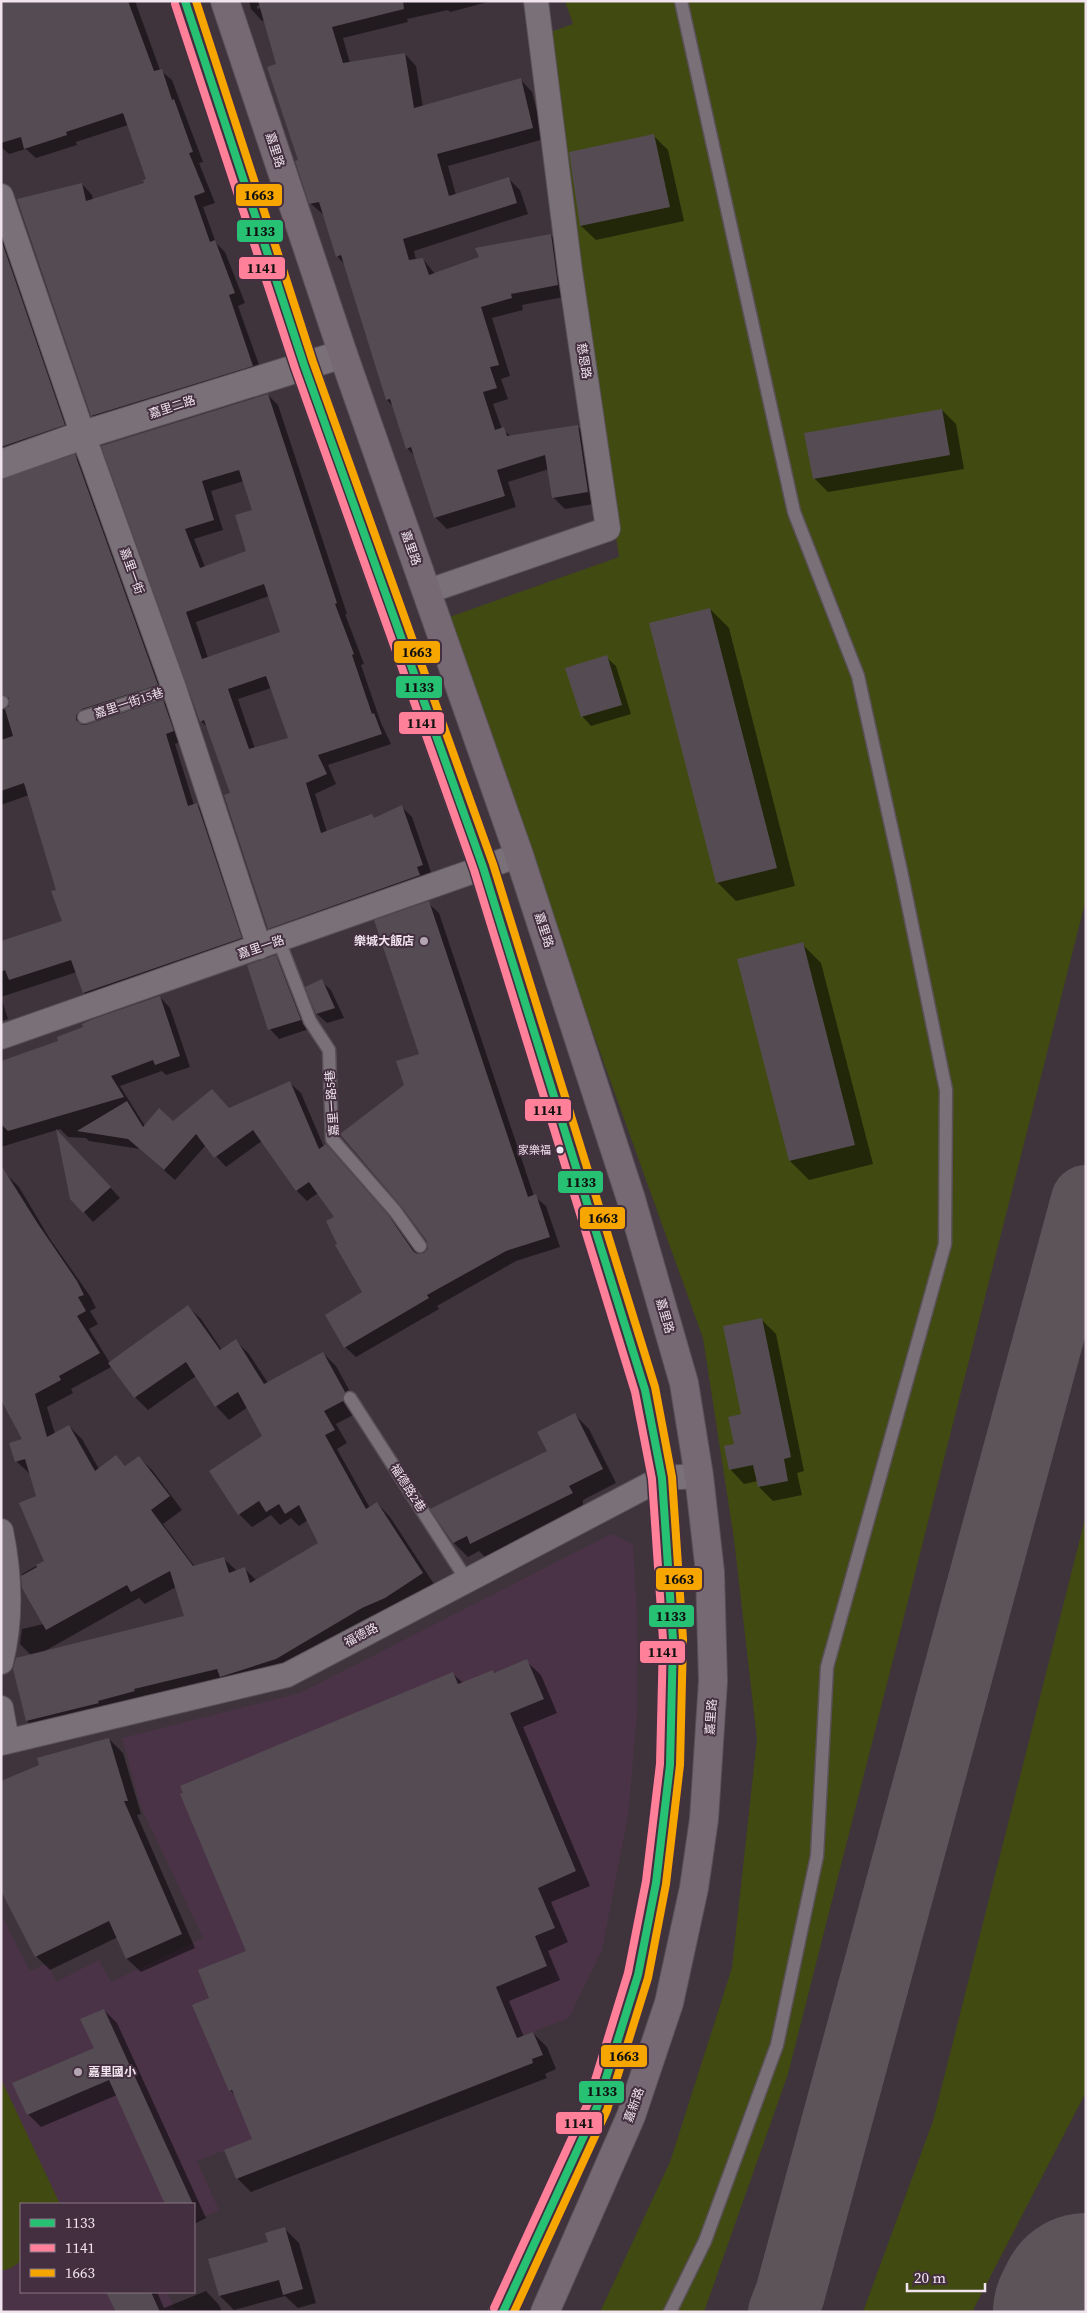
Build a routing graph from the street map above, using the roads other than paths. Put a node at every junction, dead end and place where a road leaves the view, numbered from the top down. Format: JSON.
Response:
{"nodes":[{"id":1,"x":185,"y":1,"type":"edge"},
{"id":2,"x":225,"y":1,"type":"edge"},
{"id":3,"x":536,"y":1,"type":"edge"},
{"id":4,"x":682,"y":1,"type":"edge"},
{"id":5,"x":1,"y":196,"type":"edge"},
{"id":6,"x":343,"y":354,"type":"junction"},
{"id":7,"x":304,"y":366,"type":"junction"},
{"id":8,"x":83,"y":435,"type":"junction"},
{"id":9,"x":1,"y":464,"type":"edge"},
{"id":10,"x":426,"y":592,"type":"junction"},
{"id":11,"x":174,"y":688,"type":"junction"},
{"id":12,"x":84,"y":717,"type":"dead end"},
{"id":13,"x":519,"y":855,"type":"junction"},
{"id":14,"x":483,"y":867,"type":"junction"},
{"id":15,"x":269,"y":944,"type":"junction"},
{"id":16,"x":1,"y":1036,"type":"edge"},
{"id":17,"x":420,"y":1246,"type":"dead end"},
{"id":18,"x":350,"y":1398,"type":"dead end"},
{"id":19,"x":699,"y":1476,"type":"junction"},
{"id":20,"x":662,"y":1478,"type":"junction"},
{"id":21,"x":1,"y":1531,"type":"edge"},
{"id":22,"x":466,"y":1579,"type":"junction"},
{"id":23,"x":1,"y":1662,"type":"edge"},
{"id":24,"x":1,"y":1708,"type":"edge"},
{"id":25,"x":4,"y":1742,"type":"edge"},
{"id":26,"x":694,"y":1888,"type":"joint"},
{"id":27,"x":503,"y":2312,"type":"edge"},
{"id":28,"x":544,"y":2312,"type":"edge"},
{"id":29,"x":670,"y":2312,"type":"edge"}],
"edges":[{"from":1,"to":7,"type":"main road"},
{"from":2,"to":6,"type":"main road","name":"嘉里路"},
{"from":3,"to":10,"type":"street","name":"慈恩路"},
{"from":4,"to":29,"type":"lane"},
{"from":5,"to":8,"type":"street","name":"嘉里一街"},
{"from":6,"to":7,"type":"street","name":"嘉里二路"},
{"from":6,"to":10,"type":"main road","name":"嘉里路"},
{"from":7,"to":8,"type":"street","name":"嘉里二路"},
{"from":7,"to":14,"type":"main road"},
{"from":8,"to":9,"type":"street","name":"嘉里二路"},
{"from":8,"to":11,"type":"street","name":"嘉里一街"},
{"from":10,"to":13,"type":"main road","name":"嘉里路"},
{"from":11,"to":12,"type":"lane","name":"嘉里一街15巷"},
{"from":11,"to":15,"type":"street","name":"嘉里一街"},
{"from":13,"to":14,"type":"street","name":"嘉里一路"},
{"from":13,"to":19,"type":"main road","name":"嘉里路"},
{"from":14,"to":15,"type":"street","name":"嘉里一路"},
{"from":14,"to":20,"type":"main road"},
{"from":15,"to":16,"type":"street","name":"嘉里一路"},
{"from":15,"to":17,"type":"lane","name":"嘉里一路5巷"},
{"from":18,"to":22,"type":"lane","name":"福德路2巷"},
{"from":19,"to":20,"type":"street","name":"福德路"},
{"from":19,"to":26,"type":"main road","name":"嘉里路"},
{"from":20,"to":22,"type":"street","name":"福德路"},
{"from":20,"to":27,"type":"main road"},
{"from":21,"to":23,"type":"street"},
{"from":22,"to":25,"type":"street","name":"福德路"},
{"from":24,"to":25,"type":"street"},
{"from":26,"to":28,"type":"main road","name":"嘉新路"}]}
